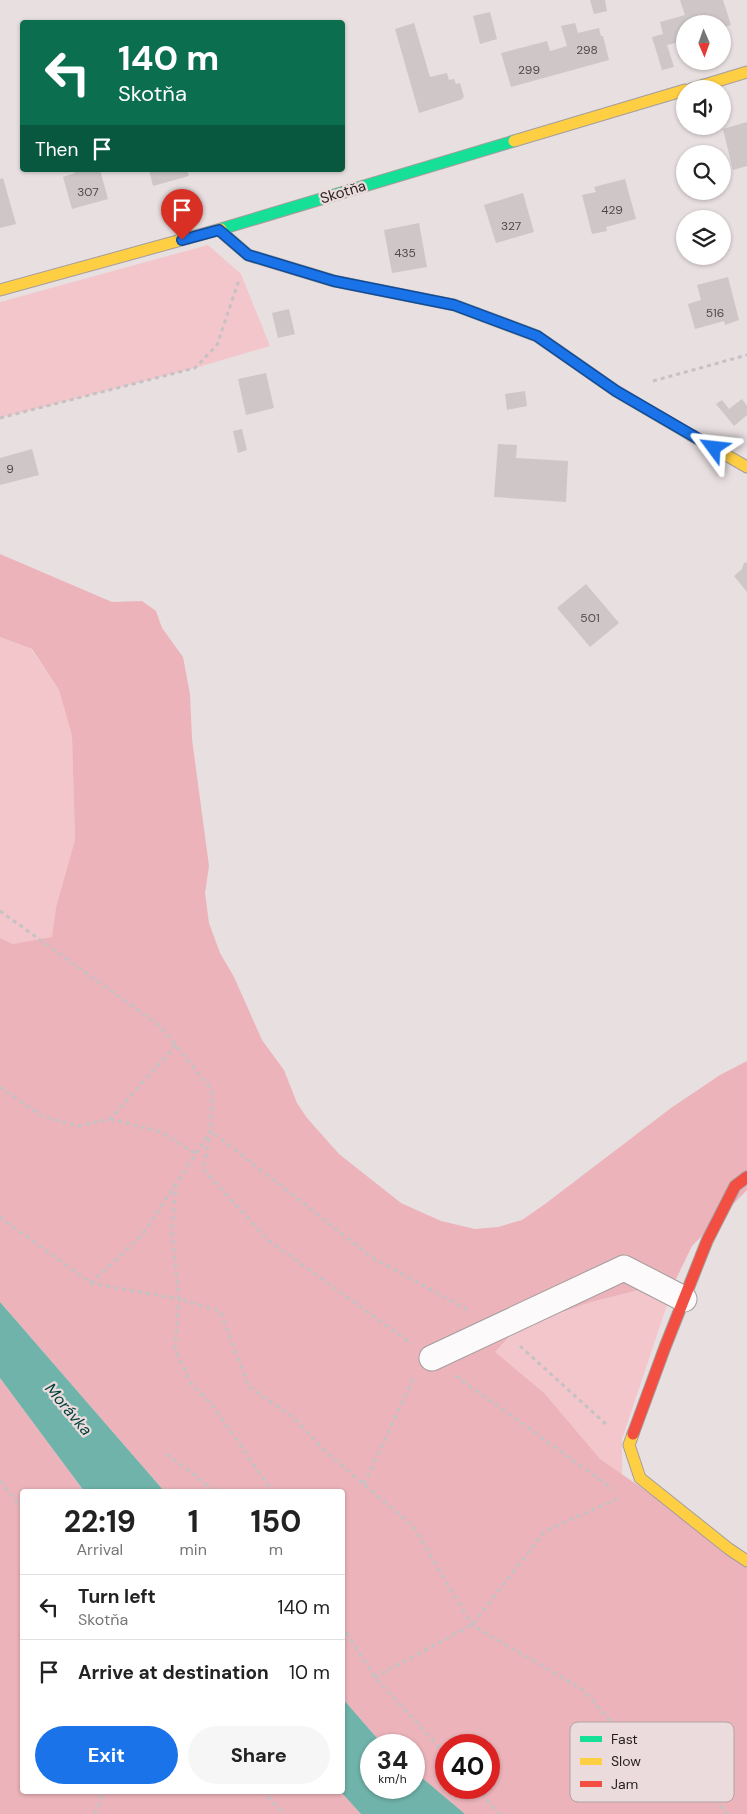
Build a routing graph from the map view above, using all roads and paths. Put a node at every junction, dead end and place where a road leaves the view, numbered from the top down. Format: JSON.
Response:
{"nodes":[{"id":1,"x":747,"y":72,"type":"edge"},
{"id":2,"x":721,"y":80,"type":"edge"},
{"id":3,"x":676,"y":93,"type":"edge"},
{"id":4,"x":219,"y":230,"type":"junction"},
{"id":5,"x":248,"y":255,"type":"junction"},
{"id":6,"x":0,"y":290,"type":"edge"},
{"id":7,"x":747,"y":355,"type":"edge"},
{"id":8,"x":616,"y":391,"type":"junction"},
{"id":9,"x":0,"y":418,"type":"edge"},
{"id":10,"x":747,"y":467,"type":"edge"},
{"id":11,"x":0,"y":911,"type":"edge"},
{"id":12,"x":176,"y":1045,"type":"junction"},
{"id":13,"x":0,"y":1087,"type":"edge"},
{"id":14,"x":110,"y":1119,"type":"junction"},
{"id":15,"x":211,"y":1131,"type":"junction"},
{"id":16,"x":196,"y":1154,"type":"junction"},
{"id":17,"x":747,"y":1177,"type":"edge"},
{"id":18,"x":176,"y":1184,"type":"junction"},
{"id":19,"x":0,"y":1217,"type":"edge"},
{"id":20,"x":91,"y":1283,"type":"junction"},
{"id":21,"x":179,"y":1299,"type":"junction"},
{"id":22,"x":684,"y":1299,"type":"junction"},
{"id":23,"x":499,"y":1326,"type":"junction"},
{"id":24,"x":432,"y":1358,"type":"junction"},
{"id":25,"x":629,"y":1445,"type":"junction"},
{"id":26,"x":167,"y":1454,"type":"dead end"},
{"id":27,"x":0,"y":1481,"type":"edge"},
{"id":28,"x":364,"y":1484,"type":"junction"},
{"id":29,"x":212,"y":1489,"type":"edge"},
{"id":30,"x":271,"y":1489,"type":"edge"},
{"id":31,"x":20,"y":1506,"type":"edge"},
{"id":32,"x":747,"y":1561,"type":"edge"},
{"id":33,"x":472,"y":1625,"type":"junction"},
{"id":34,"x":345,"y":1631,"type":"edge"},
{"id":35,"x":375,"y":1677,"type":"junction"},
{"id":36,"x":611,"y":1722,"type":"edge"},
{"id":37,"x":435,"y":1742,"type":"edge"},
{"id":38,"x":102,"y":1794,"type":"edge"},
{"id":39,"x":265,"y":1794,"type":"edge"},
{"id":40,"x":486,"y":1799,"type":"edge"},
{"id":41,"x":717,"y":1802,"type":"edge"},
{"id":42,"x":95,"y":1814,"type":"edge"},
{"id":43,"x":285,"y":1814,"type":"edge"},
{"id":44,"x":499,"y":1814,"type":"edge"},
{"id":45,"x":727,"y":1814,"type":"edge"}],
"edges":[{"from":1,"to":2,"type":"street"},
{"from":3,"to":4,"type":"street","name":"Skotňa"},
{"from":4,"to":5,"type":"street"},
{"from":4,"to":6,"type":"street","name":"Skotňa"},
{"from":5,"to":8,"type":"street"},
{"from":5,"to":9,"type":"path"},
{"from":7,"to":8,"type":"path"},
{"from":8,"to":10,"type":"street"},
{"from":11,"to":12,"type":"path"},
{"from":12,"to":14,"type":"path"},
{"from":12,"to":15,"type":"path"},
{"from":13,"to":14,"type":"path"},
{"from":14,"to":16,"type":"path"},
{"from":15,"to":16,"type":"path"},
{"from":15,"to":23,"type":"path"},
{"from":15,"to":24,"type":"path"},
{"from":16,"to":18,"type":"path"},
{"from":17,"to":22,"type":"street"},
{"from":18,"to":20,"type":"path"},
{"from":18,"to":21,"type":"path"},
{"from":19,"to":20,"type":"path"},
{"from":20,"to":21,"type":"path"},
{"from":21,"to":28,"type":"path"},
{"from":21,"to":30,"type":"path"},
{"from":22,"to":23,"type":"street"},
{"from":22,"to":25,"type":"street"},
{"from":23,"to":24,"type":"street"},
{"from":23,"to":25,"type":"path"},
{"from":24,"to":28,"type":"path"},
{"from":24,"to":33,"type":"path"},
{"from":25,"to":32,"type":"street"},
{"from":26,"to":29,"type":"path"},
{"from":27,"to":31,"type":"path"},
{"from":28,"to":33,"type":"path"},
{"from":33,"to":35,"type":"path"},
{"from":33,"to":36,"type":"path"},
{"from":34,"to":35,"type":"path"},
{"from":35,"to":37,"type":"path"},
{"from":38,"to":42,"type":"path"},
{"from":39,"to":43,"type":"path"},
{"from":40,"to":44,"type":"path"},
{"from":41,"to":45,"type":"path"}]}
